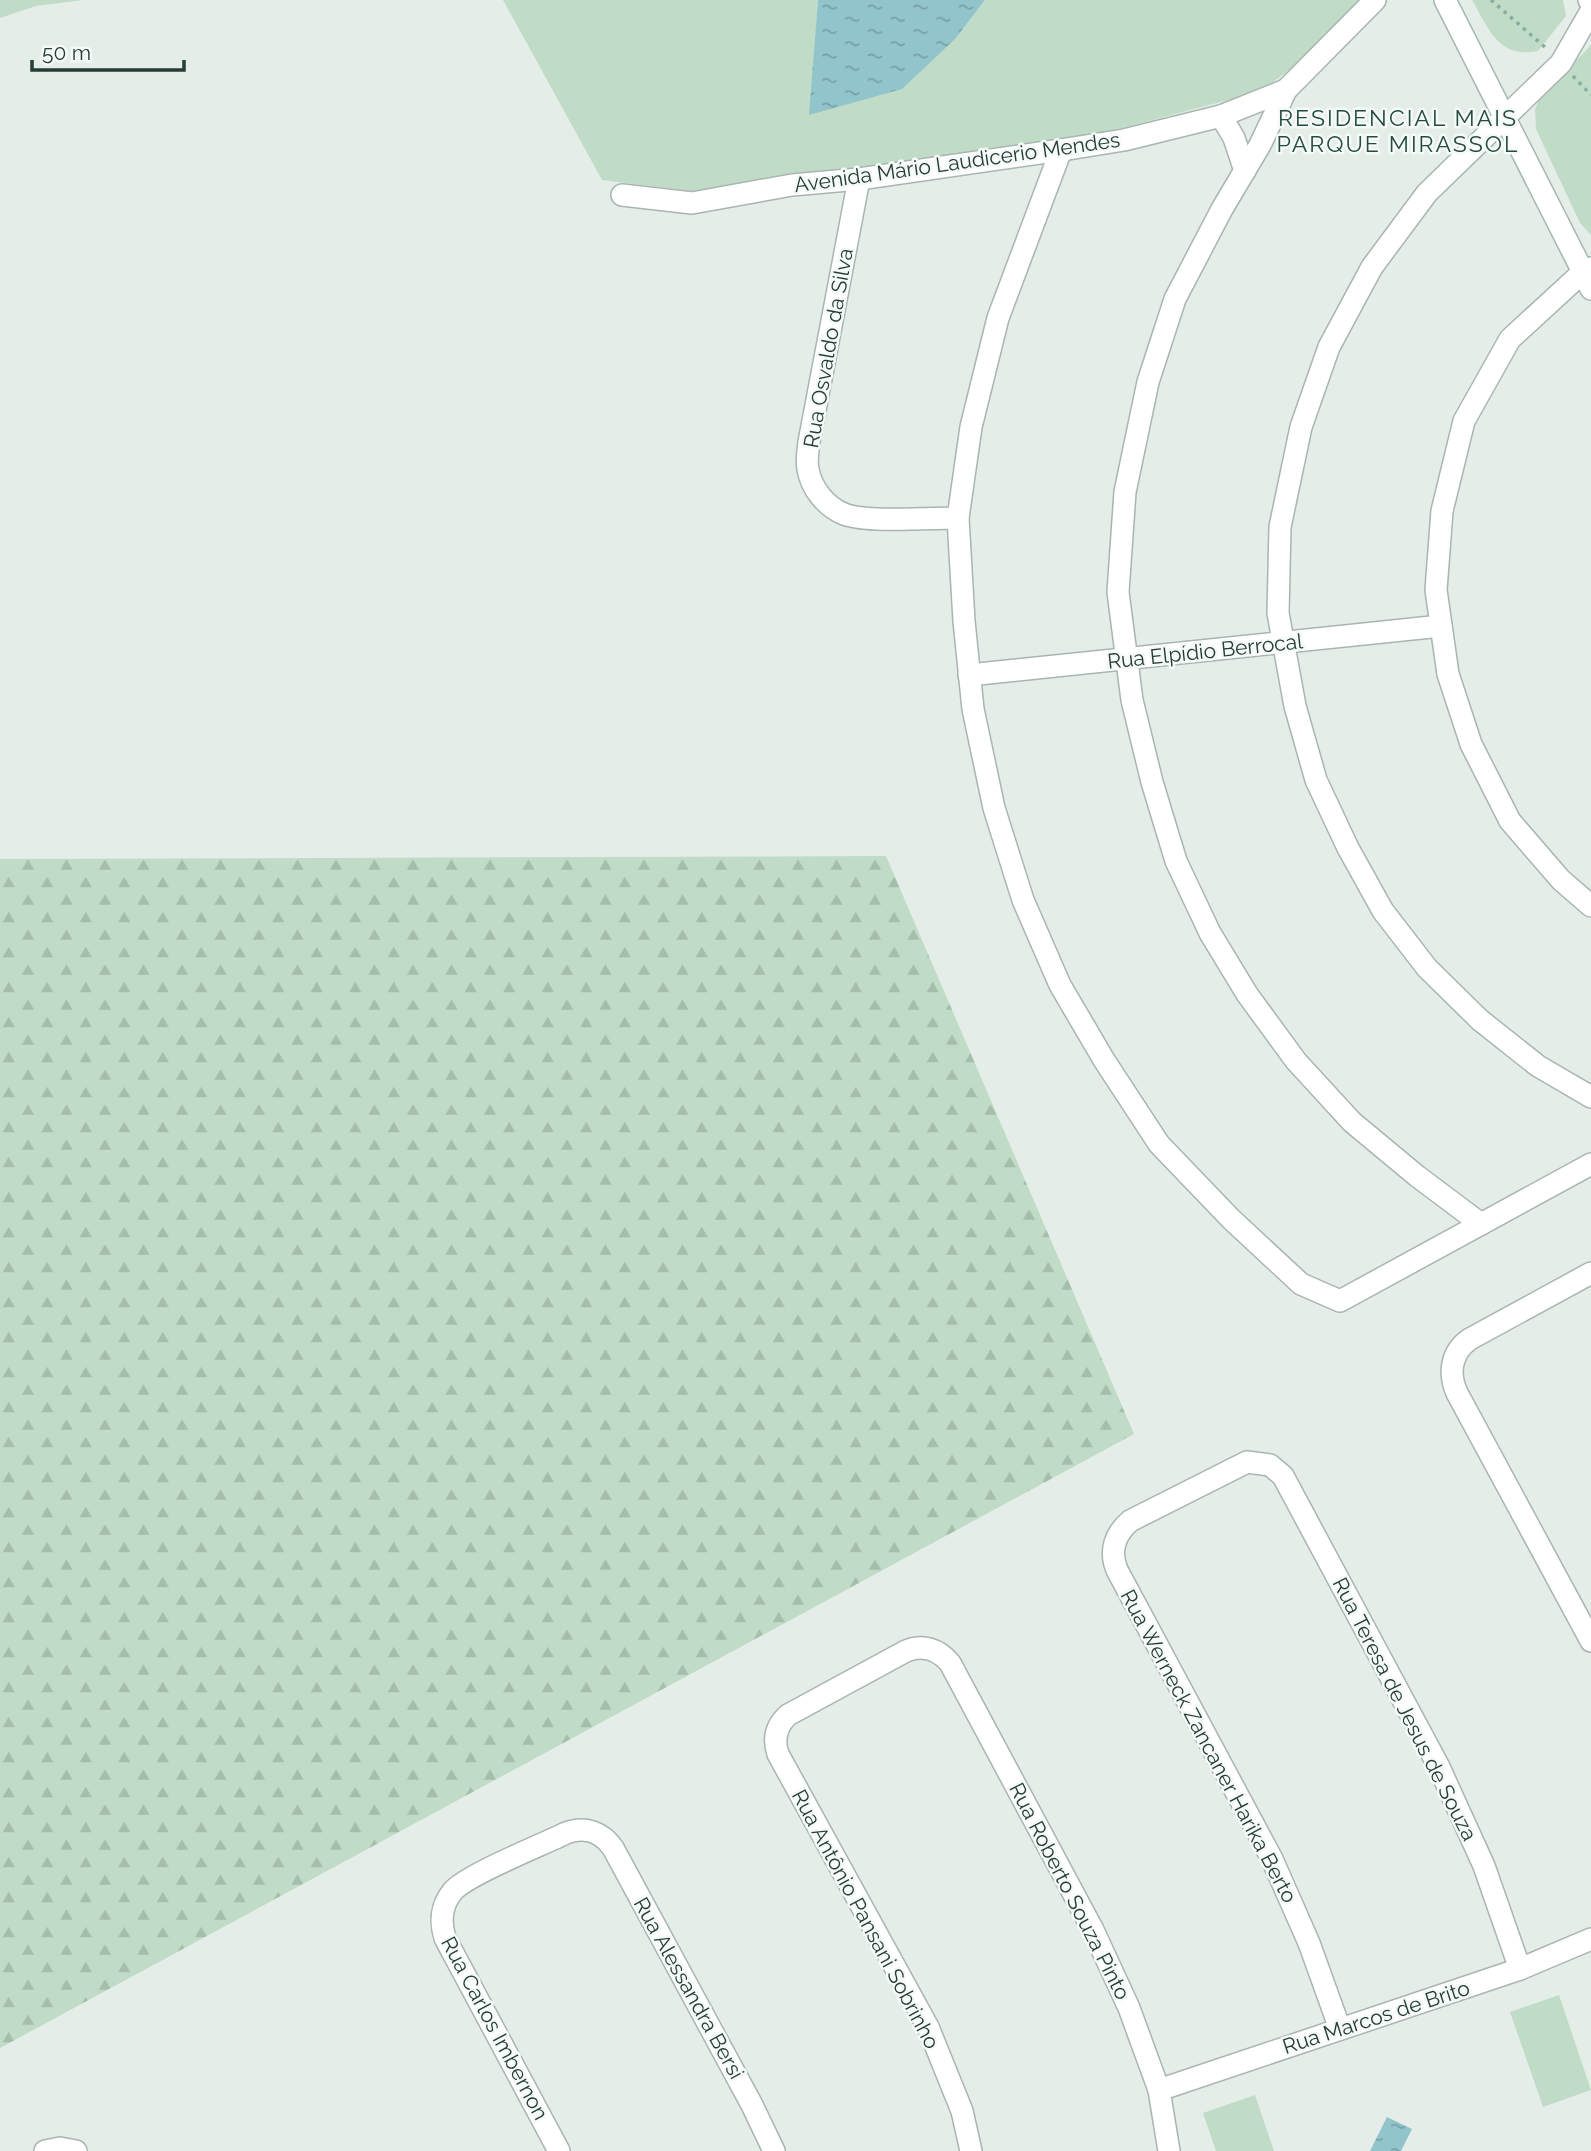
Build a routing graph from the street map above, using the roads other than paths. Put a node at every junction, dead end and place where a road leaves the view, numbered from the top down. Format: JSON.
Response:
{"nodes":[{"id":1,"x":1375,"y":0,"type":"edge"},
{"id":2,"x":1445,"y":0,"type":"edge"},
{"id":3,"x":1591,"y":11,"type":"edge"},
{"id":4,"x":1286,"y":90,"type":"junction"},
{"id":5,"x":1221,"y":116,"type":"junction"},
{"id":6,"x":1506,"y":117,"type":"junction"},
{"id":7,"x":1061,"y":150,"type":"junction"},
{"id":8,"x":1245,"y":171,"type":"junction"},
{"id":9,"x":859,"y":179,"type":"junction"},
{"id":10,"x":622,"y":195,"type":"dead end"},
{"id":11,"x":1588,"y":277,"type":"edge"},
{"id":12,"x":958,"y":518,"type":"junction"},
{"id":13,"x":1441,"y":626,"type":"junction"},
{"id":14,"x":1283,"y":642,"type":"junction"},
{"id":15,"x":1127,"y":659,"type":"junction"},
{"id":16,"x":969,"y":675,"type":"junction"},
{"id":17,"x":1591,"y":905,"type":"edge"},
{"id":18,"x":1591,"y":1097,"type":"edge"},
{"id":19,"x":1591,"y":1164,"type":"edge"},
{"id":20,"x":1481,"y":1224,"type":"junction"},
{"id":21,"x":1591,"y":1273,"type":"edge"},
{"id":22,"x":1115,"y":1540,"type":"joint"},
{"id":23,"x":1591,"y":1641,"type":"edge"},
{"id":24,"x":933,"y":1650,"type":"joint"},
{"id":25,"x":595,"y":1833,"type":"joint"},
{"id":26,"x":1591,"y":1939,"type":"edge"},
{"id":27,"x":1520,"y":1969,"type":"junction"},
{"id":28,"x":1340,"y":2029,"type":"junction"},
{"id":29,"x":1160,"y":2090,"type":"junction"},
{"id":30,"x":45,"y":2151,"type":"edge"},
{"id":31,"x":76,"y":2151,"type":"edge"},
{"id":32,"x":559,"y":2151,"type":"edge"},
{"id":33,"x":774,"y":2151,"type":"edge"},
{"id":34,"x":971,"y":2151,"type":"edge"},
{"id":35,"x":1170,"y":2151,"type":"edge"}],
"edges":[{"from":1,"to":4,"type":"street"},
{"from":2,"to":6,"type":"street"},
{"from":3,"to":6,"type":"street"},
{"from":4,"to":5,"type":"street","name":"Avenida Mário Laudicerio Mendes"},
{"from":4,"to":8,"type":"street"},
{"from":5,"to":7,"type":"street","name":"Avenida Mário Laudicerio Mendes"},
{"from":5,"to":8,"type":"street"},
{"from":6,"to":11,"type":"street"},
{"from":6,"to":14,"type":"street"},
{"from":7,"to":9,"type":"street","name":"Avenida Mário Laudicerio Mendes"},
{"from":7,"to":12,"type":"street"},
{"from":8,"to":15,"type":"street"},
{"from":9,"to":10,"type":"street","name":"Avenida Mário Laudicerio Mendes"},
{"from":9,"to":12,"type":"street","name":"Rua Osvaldo da Silva"},
{"from":11,"to":13,"type":"street"},
{"from":12,"to":16,"type":"street"},
{"from":13,"to":14,"type":"street","name":"Rua Elpídio Berrocal"},
{"from":13,"to":17,"type":"street"},
{"from":14,"to":15,"type":"street","name":"Rua Elpídio Berrocal"},
{"from":14,"to":18,"type":"street"},
{"from":15,"to":16,"type":"street","name":"Rua Elpídio Berrocal"},
{"from":15,"to":20,"type":"street"},
{"from":16,"to":20,"type":"street"},
{"from":19,"to":20,"type":"street"},
{"from":21,"to":23,"type":"street"},
{"from":22,"to":27,"type":"street","name":"Rua Teresa de Jesus de Souza"},
{"from":22,"to":28,"type":"street","name":"Rua Werneck Zancaner Harika Berto"},
{"from":24,"to":29,"type":"street","name":"Rua Roberto Souza Pinto"},
{"from":24,"to":34,"type":"street","name":"Rua Antônio Pansani Sobrinho"},
{"from":25,"to":32,"type":"street","name":"Rua Carlos Imbernon"},
{"from":25,"to":33,"type":"street","name":"Rua Alessandra Bersi"},
{"from":26,"to":27,"type":"street","name":"Rua Marcos de Brito"},
{"from":27,"to":28,"type":"street","name":"Rua Marcos de Brito"},
{"from":28,"to":29,"type":"street","name":"Rua Marcos de Brito"},
{"from":29,"to":35,"type":"street","name":"Rua Roberto Souza Pinto"},
{"from":30,"to":31,"type":"street"}]}
